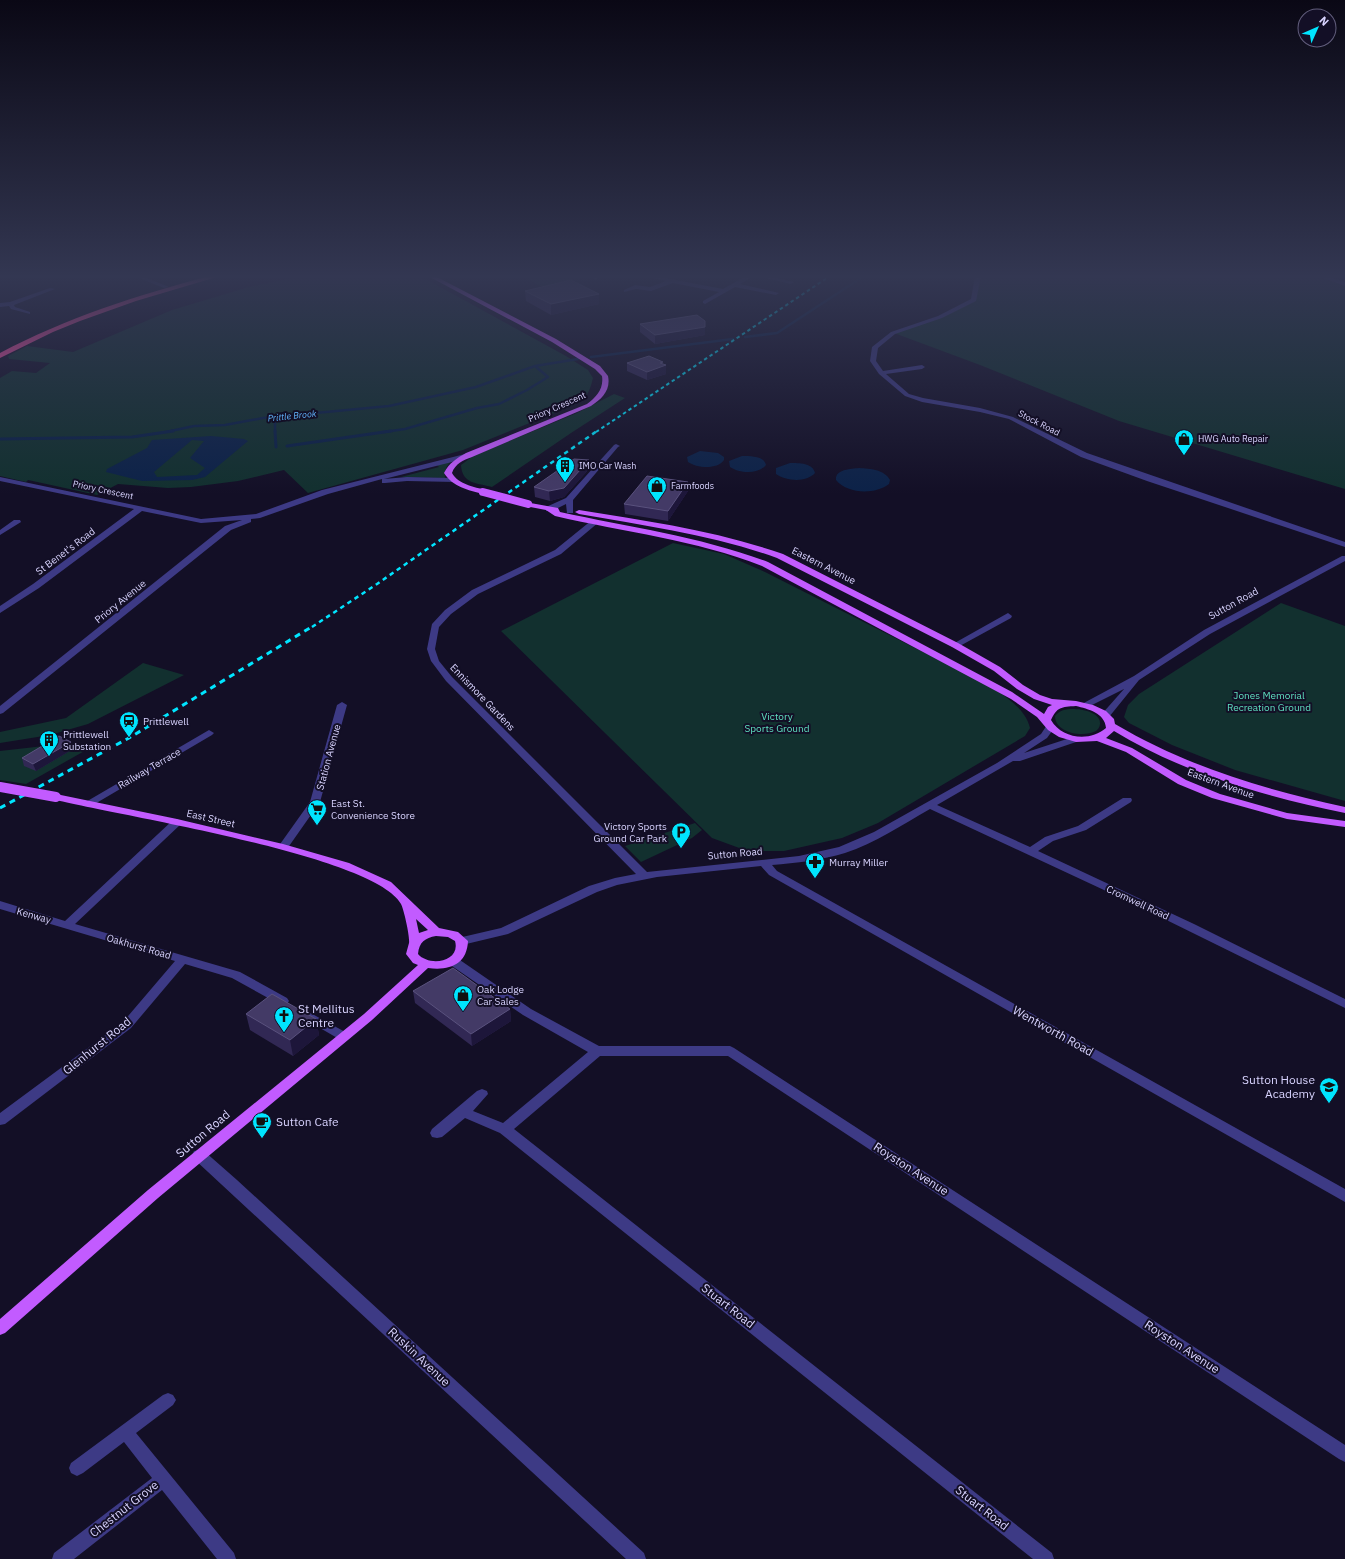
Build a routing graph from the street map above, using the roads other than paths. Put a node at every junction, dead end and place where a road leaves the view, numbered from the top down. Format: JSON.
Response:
{"nodes":[{"id":1,"x":15,"y":349,"type":"edge"},
{"id":2,"x":568,"y":349,"type":"edge"},
{"id":3,"x":875,"y":349,"type":"edge"},
{"id":4,"x":0,"y":356,"type":"edge"},
{"id":5,"x":922,"y":368,"type":"dead end"},
{"id":6,"x":881,"y":373,"type":"junction"},
{"id":7,"x":616,"y":446,"type":"dead end"},
{"id":8,"x":469,"y":455,"type":"junction"},
{"id":9,"x":0,"y":479,"type":"edge"},
{"id":10,"x":453,"y":480,"type":"junction"},
{"id":11,"x":11,"y":481,"type":"junction"},
{"id":12,"x":361,"y":483,"type":"junction"},
{"id":13,"x":0,"y":487,"type":"edge"},
{"id":14,"x":483,"y":492,"type":"joint"},
{"id":15,"x":569,"y":500,"type":"junction"},
{"id":16,"x":141,"y":508,"type":"junction"},
{"id":17,"x":549,"y":509,"type":"junction"},
{"id":18,"x":570,"y":510,"type":"junction"},
{"id":19,"x":258,"y":516,"type":"junction"},
{"id":20,"x":201,"y":521,"type":"junction"},
{"id":21,"x":17,"y":522,"type":"dead end"},
{"id":22,"x":595,"y":522,"type":"junction"},
{"id":23,"x":228,"y":528,"type":"junction"},
{"id":24,"x":0,"y":533,"type":"edge"},
{"id":25,"x":1345,"y":545,"type":"edge"},
{"id":26,"x":1345,"y":558,"type":"edge"},
{"id":27,"x":0,"y":610,"type":"edge"},
{"id":28,"x":1008,"y":616,"type":"dead end"},
{"id":29,"x":955,"y":645,"type":"junction"},
{"id":30,"x":1138,"y":678,"type":"junction"},
{"id":31,"x":1066,"y":704,"type":"junction"},
{"id":32,"x":1085,"y":705,"type":"junction"},
{"id":33,"x":342,"y":706,"type":"dead end"},
{"id":34,"x":0,"y":711,"type":"edge"},
{"id":35,"x":1106,"y":715,"type":"junction"},
{"id":36,"x":1048,"y":723,"type":"junction"},
{"id":37,"x":1112,"y":726,"type":"junction"},
{"id":38,"x":209,"y":733,"type":"dead end"},
{"id":39,"x":1098,"y":738,"type":"junction"},
{"id":40,"x":1076,"y":739,"type":"junction"},
{"id":41,"x":1000,"y":765,"type":"junction"},
{"id":42,"x":0,"y":787,"type":"edge"},
{"id":43,"x":1127,"y":800,"type":"dead end"},
{"id":44,"x":89,"y":803,"type":"junction"},
{"id":45,"x":929,"y":805,"type":"junction"},
{"id":46,"x":1345,"y":810,"type":"edge"},
{"id":47,"x":177,"y":822,"type":"junction"},
{"id":48,"x":1345,"y":824,"type":"edge"},
{"id":49,"x":284,"y":847,"type":"junction"},
{"id":50,"x":1031,"y":851,"type":"junction"},
{"id":51,"x":764,"y":863,"type":"junction"},
{"id":52,"x":644,"y":876,"type":"junction"},
{"id":53,"x":405,"y":901,"type":"junction"},
{"id":54,"x":0,"y":905,"type":"edge"},
{"id":55,"x":67,"y":925,"type":"junction"},
{"id":56,"x":436,"y":932,"type":"junction"},
{"id":57,"x":462,"y":941,"type":"junction"},
{"id":58,"x":415,"y":943,"type":"junction"},
{"id":59,"x":183,"y":959,"type":"junction"},
{"id":60,"x":453,"y":961,"type":"junction"},
{"id":61,"x":426,"y":965,"type":"junction"},
{"id":62,"x":1345,"y":1004,"type":"edge"},
{"id":63,"x":343,"y":1036,"type":"junction"},
{"id":64,"x":597,"y":1051,"type":"junction"},
{"id":65,"x":482,"y":1094,"type":"dead end"},
{"id":66,"x":463,"y":1112,"type":"junction"},
{"id":67,"x":0,"y":1120,"type":"edge"},
{"id":68,"x":505,"y":1129,"type":"junction"},
{"id":69,"x":436,"y":1134,"type":"dead end"},
{"id":70,"x":199,"y":1155,"type":"junction"},
{"id":71,"x":1345,"y":1196,"type":"edge"},
{"id":72,"x":0,"y":1328,"type":"edge"},
{"id":73,"x":168,"y":1400,"type":"dead end"},
{"id":74,"x":126,"y":1432,"type":"junction"},
{"id":75,"x":1345,"y":1454,"type":"edge"},
{"id":76,"x":77,"y":1468,"type":"dead end"},
{"id":77,"x":164,"y":1479,"type":"junction"},
{"id":78,"x":60,"y":1559,"type":"edge"},
{"id":79,"x":228,"y":1559,"type":"edge"},
{"id":80,"x":638,"y":1559,"type":"edge"},
{"id":81,"x":1046,"y":1559,"type":"edge"}],
"edges":[{"from":1,"to":4,"type":"highway"},
{"from":2,"to":8,"type":"main road","name":"Priory Crescent"},
{"from":3,"to":6,"type":"street","name":"Stock Road"},
{"from":5,"to":6,"type":"street"},
{"from":6,"to":25,"type":"street","name":"Stock Road"},
{"from":7,"to":15,"type":"street"},
{"from":8,"to":10,"type":"main road","name":"Priory Crescent"},
{"from":8,"to":12,"type":"street","name":"Priory Crescent"},
{"from":9,"to":11,"type":"street","name":"Priory Crescent"},
{"from":10,"to":12,"type":"street","name":"Priory Crescent"},
{"from":10,"to":14,"type":"main road","name":"Priory Crescent"},
{"from":11,"to":13,"type":"street"},
{"from":11,"to":16,"type":"street","name":"Priory Crescent"},
{"from":12,"to":19,"type":"street","name":"Priory Crescent"},
{"from":14,"to":17,"type":"main road","name":"Eastern Avenue","bridge":true},
{"from":15,"to":17,"type":"street"},
{"from":15,"to":18,"type":"street"},
{"from":16,"to":20,"type":"street","name":"Priory Crescent"},
{"from":16,"to":27,"type":"street","name":"St Benet's Road"},
{"from":17,"to":18,"type":"main road","name":"Eastern Avenue"},
{"from":17,"to":22,"type":"main road","name":"Eastern Avenue"},
{"from":18,"to":29,"type":"main road","name":"Eastern Avenue"},
{"from":19,"to":20,"type":"street","name":"Priory Crescent"},
{"from":19,"to":23,"type":"street","name":"Priory Avenue"},
{"from":20,"to":23,"type":"street","name":"Priory Crescent"},
{"from":21,"to":24,"type":"street"},
{"from":22,"to":36,"type":"main road","name":"Eastern Avenue"},
{"from":22,"to":52,"type":"street","name":"Ennismore Gardens"},
{"from":23,"to":34,"type":"street","name":"Priory Avenue"},
{"from":26,"to":30,"type":"street","name":"Sutton Road"},
{"from":28,"to":29,"type":"street"},
{"from":29,"to":31,"type":"main road","name":"Eastern Avenue"},
{"from":30,"to":32,"type":"street","name":"Sutton Road"},
{"from":30,"to":35,"type":"street","name":"Sutton Road"},
{"from":31,"to":32,"type":"main road","name":"Eastern Avenue"},
{"from":31,"to":36,"type":"main road","name":"Eastern Avenue"},
{"from":32,"to":35,"type":"main road","name":"Eastern Avenue"},
{"from":33,"to":49,"type":"street","name":"Station Avenue"},
{"from":35,"to":37,"type":"main road","name":"Eastern Avenue"},
{"from":36,"to":40,"type":"main road","name":"Eastern Avenue"},
{"from":36,"to":41,"type":"street","name":"Sutton Road"},
{"from":37,"to":39,"type":"main road"},
{"from":37,"to":46,"type":"main road","name":"Eastern Avenue"},
{"from":38,"to":44,"type":"street","name":"Railway Terrace"},
{"from":39,"to":40,"type":"main road","name":"Eastern Avenue"},
{"from":39,"to":48,"type":"main road","name":"Eastern Avenue"},
{"from":40,"to":41,"type":"street","name":"Sutton Road"},
{"from":41,"to":45,"type":"street","name":"Sutton Road"},
{"from":42,"to":44,"type":"main road","name":"East Street","bridge":true},
{"from":43,"to":50,"type":"street"},
{"from":44,"to":47,"type":"main road","name":"East Street"},
{"from":45,"to":50,"type":"street","name":"Cromwell Road"},
{"from":45,"to":51,"type":"street","name":"Sutton Road"},
{"from":47,"to":49,"type":"main road","name":"East Street"},
{"from":47,"to":55,"type":"street"},
{"from":49,"to":53,"type":"main road","name":"East Street"},
{"from":50,"to":62,"type":"street","name":"Cromwell Road"},
{"from":51,"to":52,"type":"street","name":"Sutton Road"},
{"from":51,"to":71,"type":"street","name":"Wentworth Road"},
{"from":52,"to":57,"type":"street","name":"Sutton Road"},
{"from":53,"to":56,"type":"main road","name":"East Street"},
{"from":53,"to":58,"type":"main road","name":"East Street"},
{"from":54,"to":55,"type":"street","name":"Kenway"},
{"from":55,"to":59,"type":"street","name":"Oakhurst Road"},
{"from":56,"to":57,"type":"main road"},
{"from":56,"to":58,"type":"main road"},
{"from":57,"to":60,"type":"main road"},
{"from":58,"to":61,"type":"main road"},
{"from":59,"to":63,"type":"street","name":"Oakhurst Road"},
{"from":59,"to":67,"type":"street","name":"Glenhurst Road"},
{"from":60,"to":61,"type":"main road"},
{"from":60,"to":64,"type":"street","name":"Royston Avenue"},
{"from":61,"to":63,"type":"main road","name":"Sutton Road"},
{"from":63,"to":70,"type":"main road","name":"Sutton Road"},
{"from":64,"to":68,"type":"street"},
{"from":64,"to":75,"type":"street","name":"Royston Avenue"},
{"from":65,"to":66,"type":"street"},
{"from":66,"to":68,"type":"street","name":"Stuart Road"},
{"from":66,"to":69,"type":"street"},
{"from":68,"to":81,"type":"street","name":"Stuart Road"},
{"from":70,"to":72,"type":"main road","name":"Sutton Road"},
{"from":70,"to":80,"type":"street","name":"Ruskin Avenue"},
{"from":73,"to":74,"type":"street"},
{"from":74,"to":76,"type":"street"},
{"from":74,"to":77,"type":"street"},
{"from":77,"to":78,"type":"street","name":"Chestnut Grove"},
{"from":77,"to":79,"type":"street","name":"Chestnut Grove"}]}
